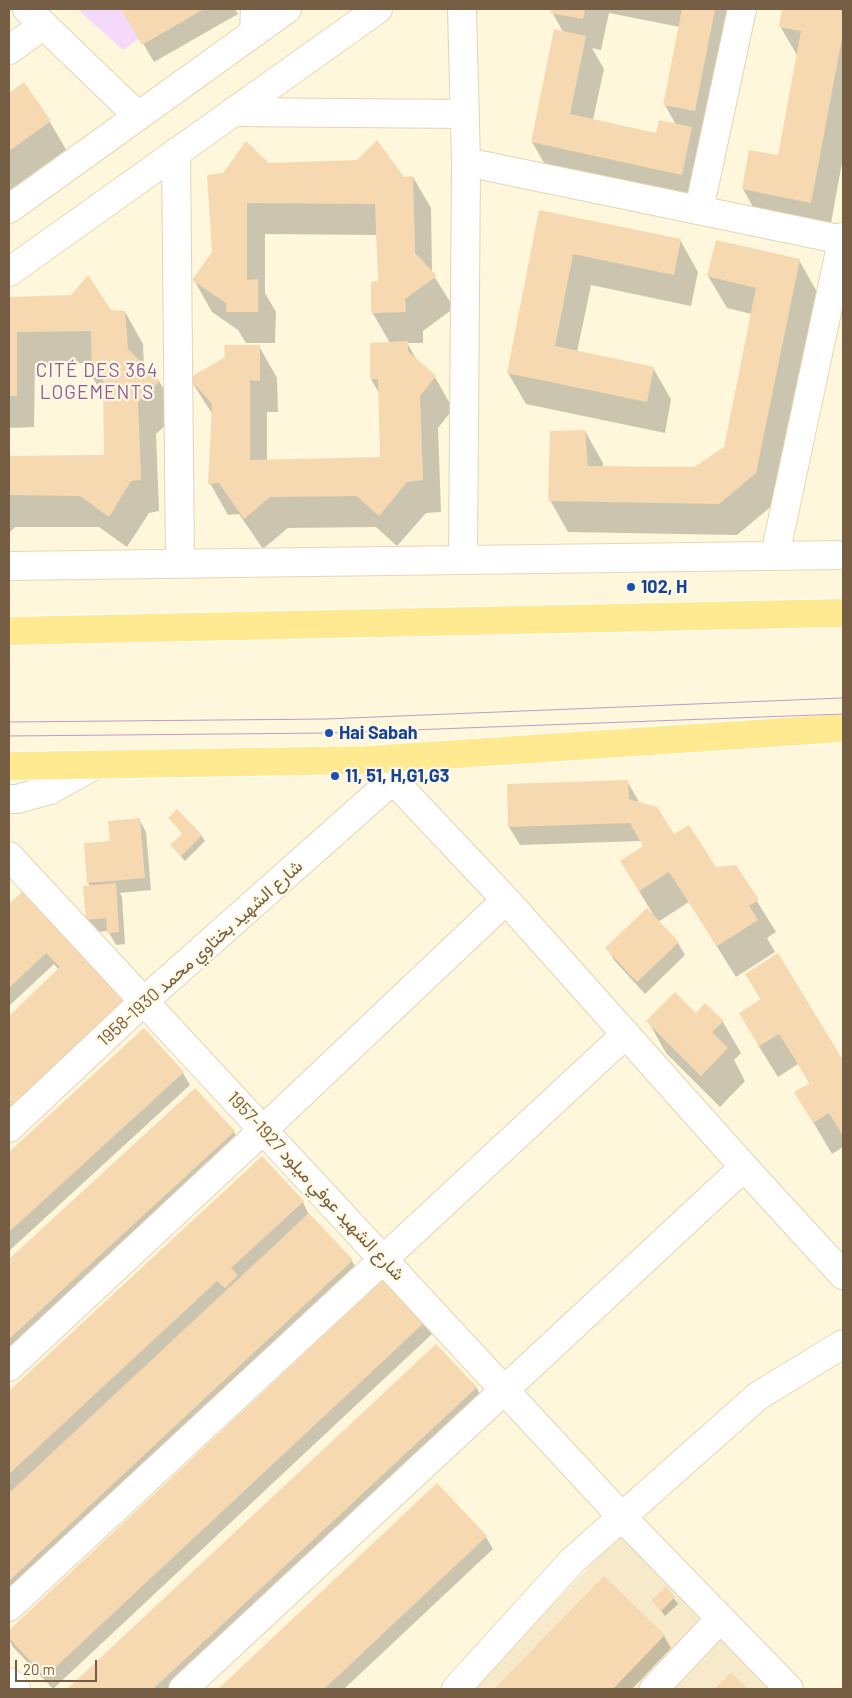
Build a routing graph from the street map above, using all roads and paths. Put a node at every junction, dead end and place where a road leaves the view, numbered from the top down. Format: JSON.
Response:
{"nodes":[{"id":1,"x":287,"y":9,"type":"edge"},
{"id":2,"x":378,"y":9,"type":"edge"},
{"id":3,"x":462,"y":9,"type":"edge"},
{"id":4,"x":742,"y":9,"type":"edge"},
{"id":5,"x":36,"y":17,"type":"edge"},
{"id":6,"x":254,"y":21,"type":"edge"},
{"id":7,"x":9,"y":50,"type":"edge"},
{"id":8,"x":233,"y":112,"type":"junction"},
{"id":9,"x":465,"y":114,"type":"junction"},
{"id":10,"x":138,"y":116,"type":"junction"},
{"id":11,"x":176,"y":152,"type":"junction"},
{"id":12,"x":466,"y":162,"type":"junction"},
{"id":13,"x":9,"y":209,"type":"edge"},
{"id":14,"x":699,"y":210,"type":"junction"},
{"id":15,"x":843,"y":239,"type":"edge"},
{"id":16,"x":9,"y":272,"type":"edge"},
{"id":17,"x":843,"y":555,"type":"edge"},
{"id":18,"x":775,"y":556,"type":"junction"},
{"id":19,"x":463,"y":559,"type":"junction"},
{"id":20,"x":180,"y":563,"type":"junction"},
{"id":21,"x":9,"y":566,"type":"edge"},
{"id":22,"x":843,"y":613,"type":"edge"},
{"id":23,"x":9,"y":630,"type":"edge"},
{"id":24,"x":843,"y":728,"type":"edge"},
{"id":25,"x":368,"y":760,"type":"junction"},
{"id":26,"x":95,"y":765,"type":"junction"},
{"id":27,"x":9,"y":766,"type":"edge"},
{"id":28,"x":393,"y":780,"type":"junction"},
{"id":29,"x":9,"y":799,"type":"edge"},
{"id":30,"x":14,"y":872,"type":"edge"},
{"id":31,"x":506,"y":900,"type":"junction"},
{"id":32,"x":144,"y":1001,"type":"junction"},
{"id":33,"x":626,"y":1034,"type":"junction"},
{"id":34,"x":9,"y":1128,"type":"edge"},
{"id":35,"x":263,"y":1130,"type":"junction"},
{"id":36,"x":744,"y":1167,"type":"junction"},
{"id":37,"x":384,"y":1260,"type":"junction"},
{"id":38,"x":843,"y":1275,"type":"edge"},
{"id":39,"x":843,"y":1344,"type":"edge"},
{"id":40,"x":9,"y":1367,"type":"edge"},
{"id":41,"x":504,"y":1390,"type":"junction"},
{"id":42,"x":622,"y":1517,"type":"junction"},
{"id":43,"x":9,"y":1607,"type":"edge"},
{"id":44,"x":720,"y":1619,"type":"junction"},
{"id":45,"x":9,"y":1682,"type":"edge"},
{"id":46,"x":16,"y":1689,"type":"edge"},
{"id":47,"x":183,"y":1689,"type":"edge"},
{"id":48,"x":456,"y":1689,"type":"edge"},
{"id":49,"x":654,"y":1689,"type":"edge"},
{"id":50,"x":789,"y":1689,"type":"edge"}],
"edges":[{"from":1,"to":6,"type":"street"},
{"from":2,"to":8,"type":"street"},
{"from":3,"to":9,"type":"street"},
{"from":4,"to":14,"type":"street"},
{"from":5,"to":7,"type":"street"},
{"from":5,"to":10,"type":"street"},
{"from":6,"to":10,"type":"street"},
{"from":8,"to":9,"type":"street"},
{"from":8,"to":11,"type":"street"},
{"from":9,"to":12,"type":"street"},
{"from":10,"to":13,"type":"street"},
{"from":11,"to":16,"type":"street"},
{"from":11,"to":20,"type":"street"},
{"from":12,"to":14,"type":"street"},
{"from":12,"to":19,"type":"street"},
{"from":14,"to":15,"type":"street"},
{"from":15,"to":18,"type":"street"},
{"from":17,"to":18,"type":"street"},
{"from":18,"to":19,"type":"street"},
{"from":19,"to":20,"type":"street"},
{"from":20,"to":21,"type":"street"},
{"from":22,"to":23,"type":"main road"},
{"from":24,"to":25,"type":"main road"},
{"from":25,"to":26,"type":"main road"},
{"from":25,"to":28,"type":"street"},
{"from":26,"to":27,"type":"main road"},
{"from":26,"to":29,"type":"street"},
{"from":28,"to":31,"type":"street"},
{"from":28,"to":32,"type":"street","name":"شارع الشهيد بختاوي محمد 1930-1958"},
{"from":30,"to":32,"type":"street","name":"شارع الشهيد عوفي ميلود 1927-1957"},
{"from":31,"to":33,"type":"street"},
{"from":31,"to":35,"type":"street"},
{"from":32,"to":34,"type":"street","name":"شارع الشهيد بختاوي محمد 1930-1958"},
{"from":32,"to":35,"type":"street","name":"شارع الشهيد عوفي ميلود 1927-1957"},
{"from":33,"to":36,"type":"street"},
{"from":33,"to":37,"type":"street"},
{"from":35,"to":37,"type":"street","name":"شارع الشهيد عوفي ميلود 1927-1957"},
{"from":35,"to":40,"type":"street"},
{"from":36,"to":38,"type":"street"},
{"from":36,"to":41,"type":"street"},
{"from":37,"to":41,"type":"street","name":"شارع الشهيد عوفي ميلود 1927-1957"},
{"from":37,"to":43,"type":"street"},
{"from":39,"to":42,"type":"street"},
{"from":41,"to":42,"type":"street","name":"شارع الشهيد عوفي ميلود 1927-1957"},
{"from":41,"to":47,"type":"street"},
{"from":42,"to":44,"type":"street","name":"شارع الشهيد عوفي ميلود 1927-1957"},
{"from":42,"to":48,"type":"street"},
{"from":44,"to":49,"type":"street"},
{"from":44,"to":50,"type":"street","name":"شارع الشهيد عوفي ميلود 1927-1957"},
{"from":45,"to":46,"type":"street"}]}
